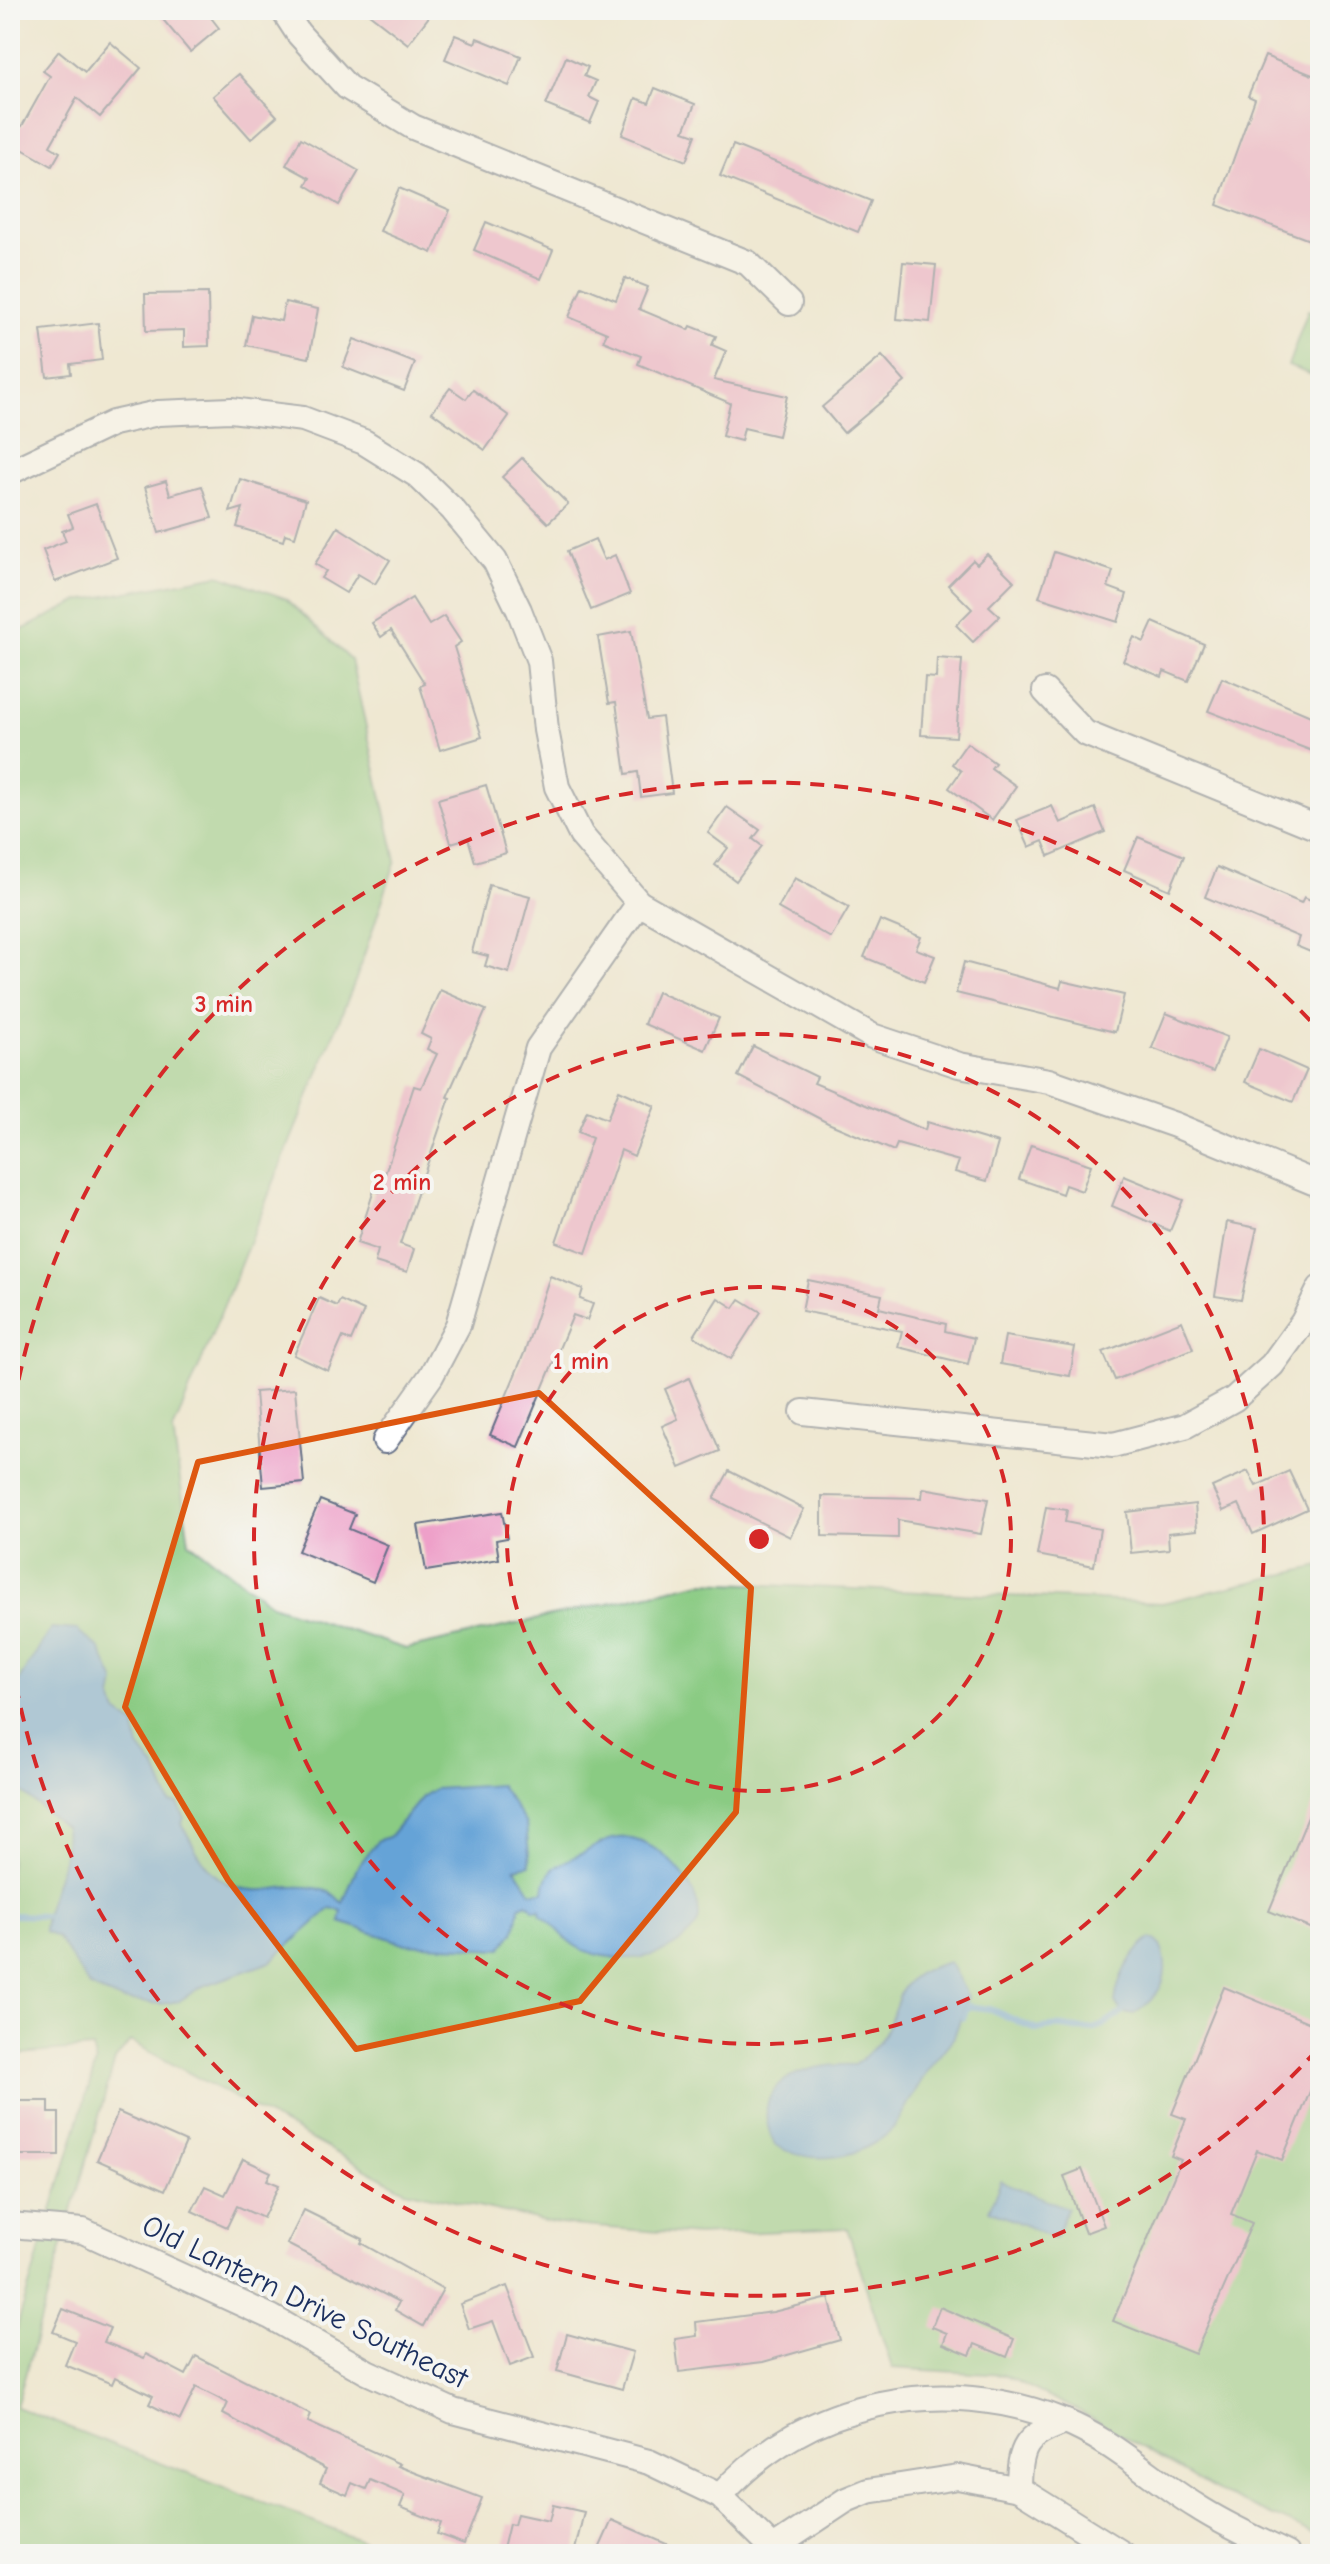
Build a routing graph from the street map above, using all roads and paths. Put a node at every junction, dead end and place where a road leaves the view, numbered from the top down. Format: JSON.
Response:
{"nodes":[{"id":1,"x":283,"y":10,"type":"edge"},
{"id":2,"x":789,"y":303,"type":"dead end"},
{"id":3,"x":10,"y":472,"type":"edge"},
{"id":4,"x":1045,"y":691,"type":"dead end"},
{"id":5,"x":1320,"y":829,"type":"edge"},
{"id":6,"x":639,"y":903,"type":"junction"},
{"id":7,"x":1320,"y":1185,"type":"edge"},
{"id":8,"x":1320,"y":1288,"type":"edge"},
{"id":9,"x":803,"y":1412,"type":"dead end"},
{"id":10,"x":385,"y":1441,"type":"dead end"},
{"id":11,"x":10,"y":2225,"type":"edge"},
{"id":12,"x":1066,"y":2422,"type":"junction"},
{"id":13,"x":1019,"y":2489,"type":"junction"},
{"id":14,"x":720,"y":2496,"type":"junction"},
{"id":15,"x":1254,"y":2548,"type":"edge"},
{"id":16,"x":777,"y":2551,"type":"edge"},
{"id":17,"x":1123,"y":2554,"type":"edge"},
{"id":18,"x":1287,"y":2554,"type":"edge"}],
"edges":[{"from":1,"to":2,"type":"street"},
{"from":3,"to":6,"type":"street"},
{"from":4,"to":5,"type":"street"},
{"from":6,"to":7,"type":"street"},
{"from":6,"to":10,"type":"street"},
{"from":8,"to":9,"type":"street"},
{"from":11,"to":14,"type":"street","name":"Old Lantern Drive Southeast"},
{"from":12,"to":13,"type":"street"},
{"from":12,"to":14,"type":"street"},
{"from":12,"to":15,"type":"street"},
{"from":13,"to":16,"type":"street"},
{"from":13,"to":17,"type":"street"},
{"from":14,"to":16,"type":"street","name":"Old Lantern Drive Southeast"},
{"from":15,"to":18,"type":"street"}]}
